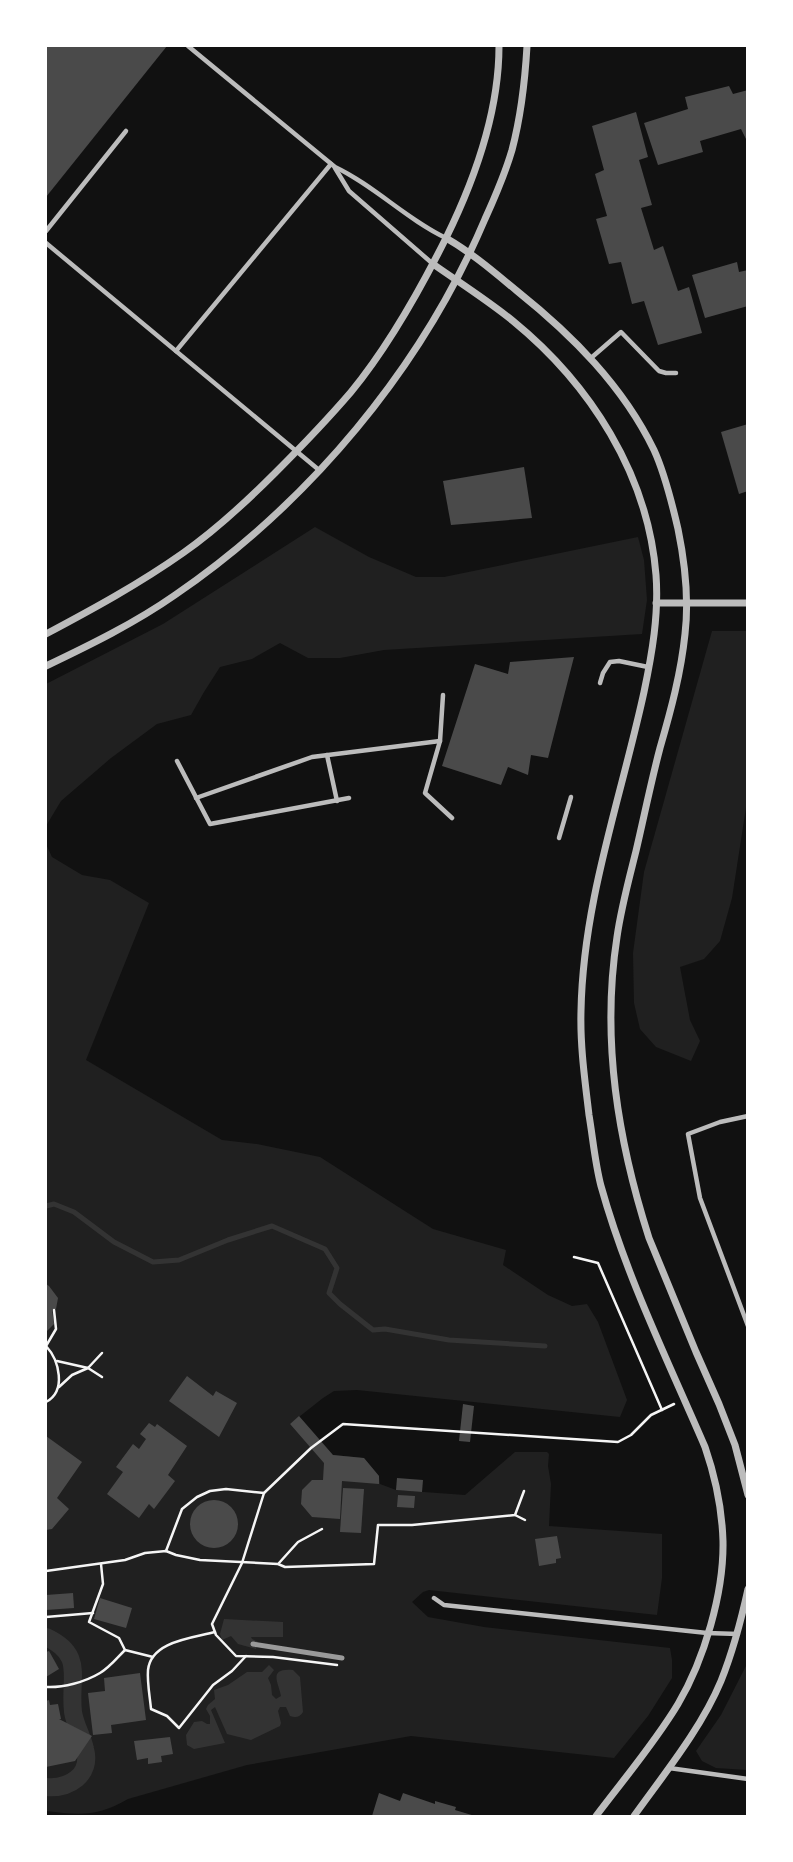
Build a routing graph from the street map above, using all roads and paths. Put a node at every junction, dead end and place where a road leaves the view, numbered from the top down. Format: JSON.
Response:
{"nodes":[{"id":1,"x":188,"y":46,"type":"edge"},
{"id":2,"x":499,"y":46,"type":"edge"},
{"id":3,"x":527,"y":46,"type":"edge"},
{"id":4,"x":126,"y":131,"type":"dead end"},
{"id":5,"x":333,"y":166,"type":"junction"},
{"id":6,"x":46,"y":231,"type":"edge"},
{"id":7,"x":446,"y":238,"type":"junction"},
{"id":8,"x":46,"y":243,"type":"edge"},
{"id":9,"x":471,"y":253,"type":"junction"},
{"id":10,"x":433,"y":264,"type":"junction"},
{"id":11,"x":457,"y":281,"type":"junction"},
{"id":12,"x":176,"y":351,"type":"junction"},
{"id":13,"x":591,"y":358,"type":"junction"},
{"id":14,"x":676,"y":373,"type":"dead end"},
{"id":15,"x":298,"y":450,"type":"junction"},
{"id":16,"x":319,"y":470,"type":"junction"},
{"id":17,"x":656,"y":603,"type":"junction"},
{"id":18,"x":686,"y":603,"type":"junction"},
{"id":19,"x":747,"y":603,"type":"edge"},
{"id":20,"x":46,"y":634,"type":"edge"},
{"id":21,"x":46,"y":666,"type":"edge"},
{"id":22,"x":648,"y":667,"type":"junction"},
{"id":23,"x":600,"y":683,"type":"dead end"},
{"id":24,"x":443,"y":695,"type":"dead end"},
{"id":25,"x":440,"y":741,"type":"junction"},
{"id":26,"x":327,"y":755,"type":"junction"},
{"id":27,"x":177,"y":761,"type":"dead end"},
{"id":28,"x":570,"y":797,"type":"dead end"},
{"id":29,"x":196,"y":798,"type":"junction"},
{"id":30,"x":349,"y":798,"type":"dead end"},
{"id":31,"x":337,"y":801,"type":"junction"},
{"id":32,"x":452,"y":818,"type":"dead end"},
{"id":33,"x":559,"y":838,"type":"dead end"},
{"id":34,"x":747,"y":1116,"type":"edge"},
{"id":35,"x":574,"y":1257,"type":"dead end"},
{"id":36,"x":54,"y":1310,"type":"dead end"},
{"id":37,"x":747,"y":1326,"type":"edge"},
{"id":38,"x":46,"y":1346,"type":"edge"},
{"id":39,"x":102,"y":1353,"type":"dead end"},
{"id":40,"x":55,"y":1361,"type":"junction"},
{"id":41,"x":88,"y":1368,"type":"junction"},
{"id":42,"x":102,"y":1377,"type":"dead end"},
{"id":43,"x":59,"y":1387,"type":"junction"},
{"id":44,"x":684,"y":1398,"type":"junction"},
{"id":45,"x":46,"y":1402,"type":"edge"},
{"id":46,"x":662,"y":1410,"type":"junction"},
{"id":47,"x":524,"y":1490,"type":"dead end"},
{"id":48,"x":264,"y":1493,"type":"junction"},
{"id":49,"x":747,"y":1495,"type":"edge"},
{"id":50,"x":515,"y":1515,"type":"junction"},
{"id":51,"x":525,"y":1520,"type":"dead end"},
{"id":52,"x":322,"y":1529,"type":"dead end"},
{"id":53,"x":166,"y":1551,"type":"junction"},
{"id":54,"x":242,"y":1563,"type":"junction"},
{"id":55,"x":101,"y":1564,"type":"junction"},
{"id":56,"x":278,"y":1564,"type":"junction"},
{"id":57,"x":46,"y":1571,"type":"edge"},
{"id":58,"x":747,"y":1589,"type":"edge"},
{"id":59,"x":434,"y":1598,"type":"dead end"},
{"id":60,"x":93,"y":1613,"type":"junction"},
{"id":61,"x":46,"y":1617,"type":"edge"},
{"id":62,"x":215,"y":1632,"type":"junction"},
{"id":63,"x":707,"y":1633,"type":"junction"},
{"id":64,"x":738,"y":1634,"type":"junction"},
{"id":65,"x":125,"y":1650,"type":"junction"},
{"id":66,"x":246,"y":1656,"type":"junction"},
{"id":67,"x":153,"y":1657,"type":"junction"},
{"id":68,"x":337,"y":1665,"type":"dead end"},
{"id":69,"x":46,"y":1687,"type":"edge"},
{"id":70,"x":668,"y":1768,"type":"junction"},
{"id":71,"x":747,"y":1779,"type":"edge"},
{"id":72,"x":596,"y":1816,"type":"edge"},
{"id":73,"x":634,"y":1816,"type":"edge"}],
"edges":[{"from":1,"to":5,"type":"lane"},
{"from":2,"to":7,"type":"street"},
{"from":3,"to":9,"type":"street"},
{"from":4,"to":6,"type":"lane"},
{"from":5,"to":7,"type":"lane"},
{"from":5,"to":10,"type":"lane"},
{"from":5,"to":12,"type":"lane"},
{"from":7,"to":9,"type":"street"},
{"from":7,"to":10,"type":"street"},
{"from":8,"to":12,"type":"lane"},
{"from":9,"to":11,"type":"street"},
{"from":9,"to":13,"type":"street"},
{"from":10,"to":11,"type":"street"},
{"from":10,"to":15,"type":"street"},
{"from":11,"to":16,"type":"street"},
{"from":11,"to":17,"type":"street"},
{"from":12,"to":15,"type":"lane"},
{"from":13,"to":14,"type":"lane"},
{"from":13,"to":18,"type":"street"},
{"from":15,"to":16,"type":"lane"},
{"from":15,"to":20,"type":"street"},
{"from":16,"to":21,"type":"street"},
{"from":17,"to":18,"type":"street"},
{"from":17,"to":22,"type":"street"},
{"from":18,"to":19,"type":"street"},
{"from":18,"to":49,"type":"street"},
{"from":22,"to":23,"type":"lane"},
{"from":22,"to":44,"type":"street"},
{"from":24,"to":25,"type":"lane"},
{"from":25,"to":26,"type":"lane"},
{"from":25,"to":32,"type":"lane"},
{"from":26,"to":29,"type":"lane"},
{"from":26,"to":31,"type":"lane"},
{"from":27,"to":29,"type":"lane"},
{"from":28,"to":33,"type":"lane"},
{"from":29,"to":31,"type":"lane"},
{"from":30,"to":31,"type":"lane"},
{"from":34,"to":37,"type":"lane"},
{"from":35,"to":46,"type":"path"},
{"from":36,"to":38,"type":"path"},
{"from":38,"to":40,"type":"path"},
{"from":39,"to":41,"type":"path"},
{"from":40,"to":41,"type":"path"},
{"from":40,"to":43,"type":"path"},
{"from":41,"to":42,"type":"path"},
{"from":41,"to":43,"type":"path"},
{"from":43,"to":45,"type":"path"},
{"from":44,"to":46,"type":"path"},
{"from":44,"to":63,"type":"street"},
{"from":46,"to":48,"type":"path"},
{"from":47,"to":50,"type":"path"},
{"from":48,"to":53,"type":"path"},
{"from":48,"to":54,"type":"path"},
{"from":50,"to":51,"type":"path"},
{"from":50,"to":56,"type":"path"},
{"from":52,"to":56,"type":"path"},
{"from":53,"to":54,"type":"path"},
{"from":53,"to":55,"type":"path"},
{"from":54,"to":56,"type":"path"},
{"from":54,"to":62,"type":"path"},
{"from":55,"to":57,"type":"path"},
{"from":55,"to":60,"type":"path"},
{"from":58,"to":64,"type":"street"},
{"from":59,"to":63,"type":"lane"},
{"from":60,"to":61,"type":"path"},
{"from":60,"to":65,"type":"path"},
{"from":62,"to":66,"type":"path"},
{"from":62,"to":67,"type":"path"},
{"from":63,"to":64,"type":"lane"},
{"from":63,"to":72,"type":"street"},
{"from":64,"to":70,"type":"street"},
{"from":65,"to":67,"type":"path"},
{"from":65,"to":69,"type":"path"},
{"from":66,"to":67,"type":"path"},
{"from":66,"to":68,"type":"path"},
{"from":70,"to":71,"type":"lane"},
{"from":70,"to":73,"type":"street"}]}
